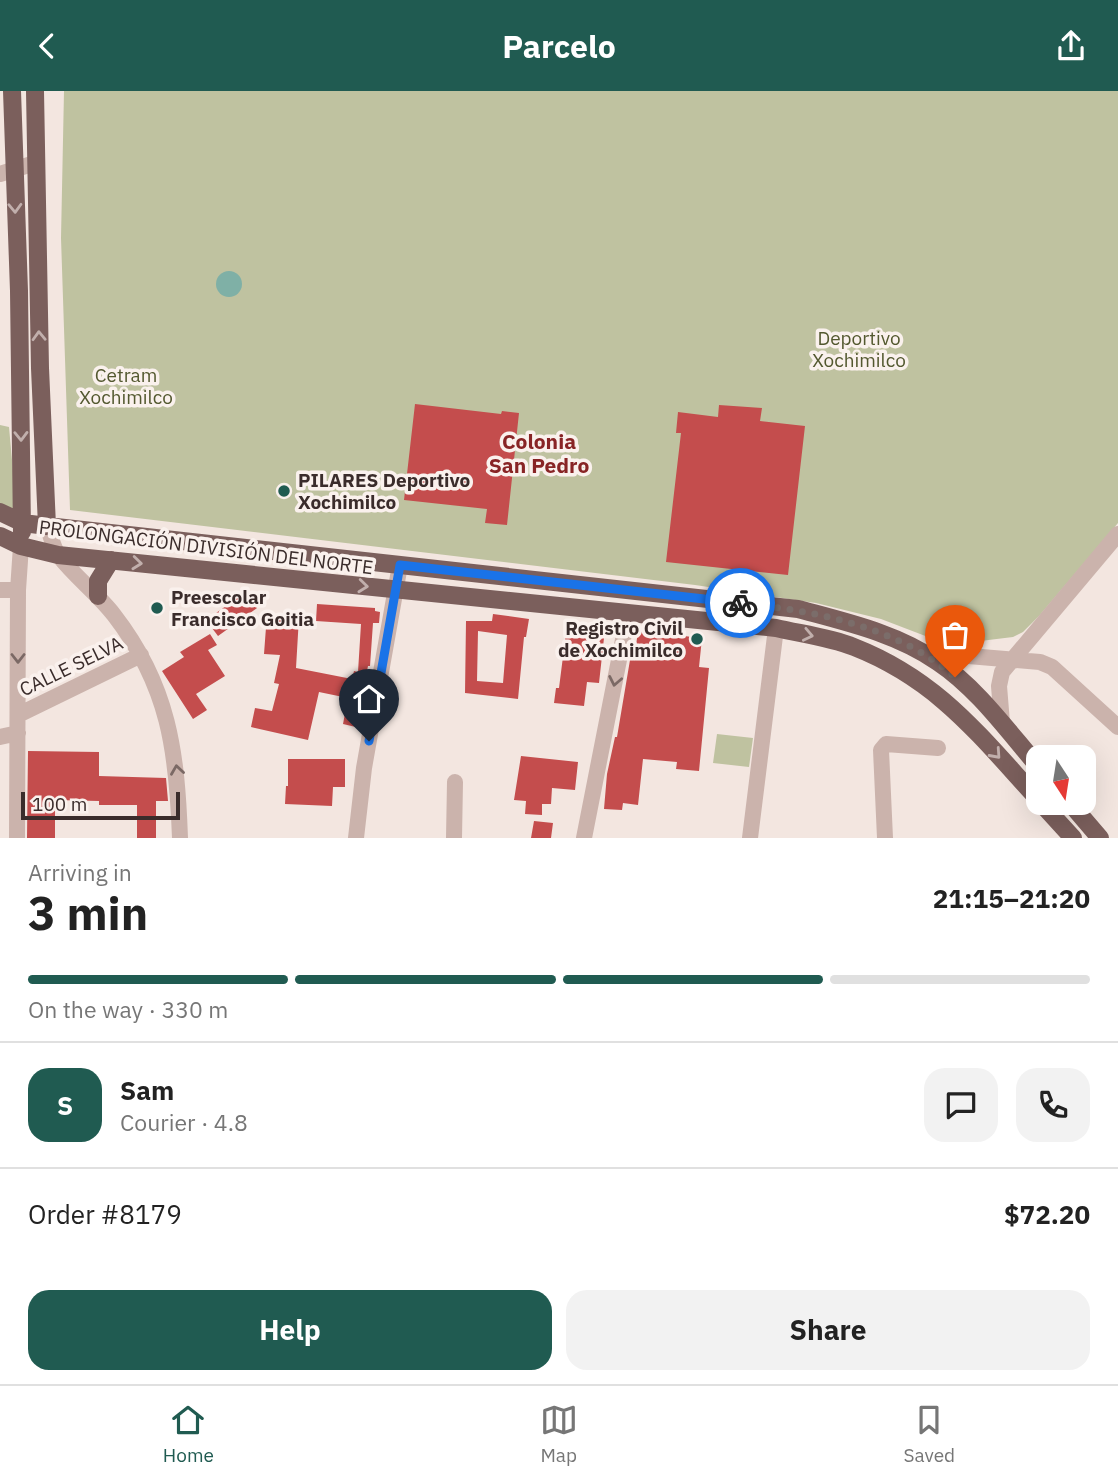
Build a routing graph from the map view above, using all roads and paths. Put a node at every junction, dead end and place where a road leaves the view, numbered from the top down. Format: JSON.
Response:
{"nodes":[{"id":1,"x":12,"y":91,"type":"edge"},
{"id":2,"x":35,"y":91,"type":"edge"},
{"id":3,"x":35,"y":163,"type":"junction"},
{"id":4,"x":7,"y":172,"type":"edge"},
{"id":5,"x":19,"y":291,"type":"junction"},
{"id":6,"x":38,"y":292,"type":"junction"},
{"id":7,"x":20,"y":367,"type":"junction"},
{"id":8,"x":40,"y":369,"type":"junction"},
{"id":9,"x":0,"y":512,"type":"edge"},
{"id":10,"x":23,"y":523,"type":"junction"},
{"id":11,"x":47,"y":526,"type":"junction"},
{"id":12,"x":1118,"y":534,"type":"edge"},
{"id":13,"x":0,"y":536,"type":"edge"},
{"id":14,"x":21,"y":546,"type":"junction"},
{"id":15,"x":58,"y":555,"type":"junction"},
{"id":16,"x":111,"y":560,"type":"junction"},
{"id":17,"x":400,"y":565,"type":"junction"},
{"id":18,"x":465,"y":572,"type":"junction"},
{"id":19,"x":0,"y":590,"type":"edge"},
{"id":20,"x":18,"y":590,"type":"junction"},
{"id":21,"x":397,"y":590,"type":"junction"},
{"id":22,"x":98,"y":596,"type":"junction"},
{"id":23,"x":463,"y":597,"type":"junction"},
{"id":24,"x":628,"y":614,"type":"junction"},
{"id":25,"x":776,"y":628,"type":"junction"},
{"id":26,"x":921,"y":652,"type":"junction"},
{"id":27,"x":956,"y":654,"type":"junction"},
{"id":28,"x":141,"y":655,"type":"junction"},
{"id":29,"x":1014,"y":659,"type":"junction"},
{"id":30,"x":939,"y":662,"type":"junction"},
{"id":31,"x":937,"y":694,"type":"junction"},
{"id":32,"x":18,"y":715,"type":"junction"},
{"id":33,"x":1002,"y":723,"type":"junction"},
{"id":34,"x":1118,"y":727,"type":"edge"},
{"id":35,"x":18,"y":733,"type":"junction"},
{"id":36,"x":0,"y":737,"type":"edge"},
{"id":37,"x":938,"y":748,"type":"dead end"},
{"id":38,"x":1026,"y":751,"type":"edge"},
{"id":39,"x":455,"y":782,"type":"dead end"},
{"id":40,"x":1026,"y":786,"type":"edge"},
{"id":41,"x":1052,"y":815,"type":"edge"},
{"id":42,"x":1080,"y":815,"type":"edge"},
{"id":43,"x":17,"y":838,"type":"edge"},
{"id":44,"x":180,"y":838,"type":"edge"},
{"id":45,"x":356,"y":838,"type":"edge"},
{"id":46,"x":454,"y":838,"type":"edge"},
{"id":47,"x":584,"y":838,"type":"edge"},
{"id":48,"x":751,"y":838,"type":"edge"},
{"id":49,"x":885,"y":838,"type":"edge"},
{"id":50,"x":1073,"y":838,"type":"edge"},
{"id":51,"x":1100,"y":838,"type":"edge"}],
"edges":[{"from":1,"to":4,"type":"main road"},
{"from":2,"to":3,"type":"main road"},
{"from":3,"to":4,"type":"street"},
{"from":3,"to":6,"type":"main road"},
{"from":4,"to":5,"type":"main road","one_way":true},
{"from":5,"to":6,"type":"main road"},
{"from":5,"to":7,"type":"main road"},
{"from":8,"to":6,"type":"main road","one_way":true},
{"from":7,"to":8,"type":"main road"},
{"from":7,"to":10,"type":"main road","one_way":true},
{"from":8,"to":11,"type":"main road"},
{"from":9,"to":10,"type":"main road","name":"PROLONGACIÓN DIVISIÓN DEL NORTE"},
{"from":10,"to":11,"type":"main road","name":"PROLONGACIÓN DIVISIÓN DEL NORTE"},
{"from":10,"to":14,"type":"main road"},
{"from":11,"to":15,"type":"street"},
{"from":11,"to":17,"type":"main road","name":"PROLONGACIÓN DIVISIÓN DEL NORTE"},
{"from":12,"to":29,"type":"street"},
{"from":13,"to":14,"type":"main road","name":"PROLONGACIÓN DIVISIÓN DEL NORTE"},
{"from":14,"to":15,"type":"main road","name":"PROLONGACIÓN DIVISIÓN DEL NORTE"},
{"from":14,"to":20,"type":"street"},
{"from":15,"to":16,"type":"main road","name":"PROLONGACIÓN DIVISIÓN DEL NORTE"},
{"from":15,"to":22,"type":"street"},
{"from":16,"to":21,"type":"main road","name":"PROLONGACIÓN DIVISIÓN DEL NORTE","one_way":true},
{"from":16,"to":22,"type":"main road"},
{"from":17,"to":18,"type":"main road","name":"PROLONGACIÓN DIVISIÓN DEL NORTE"},
{"from":17,"to":21,"type":"street"},
{"from":18,"to":23,"type":"main road"},
{"from":18,"to":26,"type":"main road","name":"PROLONGACIÓN DIVISIÓN DEL NORTE"},
{"from":19,"to":20,"type":"street"},
{"from":20,"to":32,"type":"street","one_way":true},
{"from":21,"to":23,"type":"main road","name":"PROLONGACIÓN DIVISIÓN DEL NORTE"},
{"from":21,"to":45,"type":"street"},
{"from":22,"to":28,"type":"street"},
{"from":23,"to":24,"type":"main road","name":"PROLONGACIÓN DIVISIÓN DEL NORTE"},
{"from":24,"to":25,"type":"main road","name":"PROLONGACIÓN DIVISIÓN DEL NORTE"},
{"from":24,"to":47,"type":"street","one_way":true},
{"from":25,"to":31,"type":"main road","name":"PROLONGACIÓN DIVISIÓN DEL NORTE","one_way":true},
{"from":25,"to":48,"type":"street"},
{"from":26,"to":27,"type":"street"},
{"from":26,"to":30,"type":"main road","name":"PROLONGACIÓN DIVISIÓN DEL NORTE"},
{"from":27,"to":29,"type":"street"},
{"from":27,"to":30,"type":"main road"},
{"from":28,"to":32,"type":"street","name":"CALLE SELVA"},
{"from":44,"to":28,"type":"street","one_way":true},
{"from":29,"to":33,"type":"street"},
{"from":29,"to":34,"type":"street"},
{"from":30,"to":31,"type":"main road"},
{"from":30,"to":33,"type":"main road","name":"PROLONGACIÓN DIVISIÓN DEL NORTE"},
{"from":31,"to":40,"type":"main road","name":"PROLONGACIÓN DIVISIÓN DEL NORTE","one_way":true},
{"from":32,"to":35,"type":"street"},
{"from":33,"to":38,"type":"main road","name":"PROLONGACIÓN DIVISIÓN DEL NORTE"},
{"from":35,"to":36,"type":"street"},
{"from":35,"to":43,"type":"street"},
{"from":37,"to":49,"type":"street"},
{"from":39,"to":46,"type":"street"},
{"from":41,"to":50,"type":"main road","name":"PROLONGACIÓN DIVISIÓN DEL NORTE"},
{"from":42,"to":51,"type":"main road"}]}
